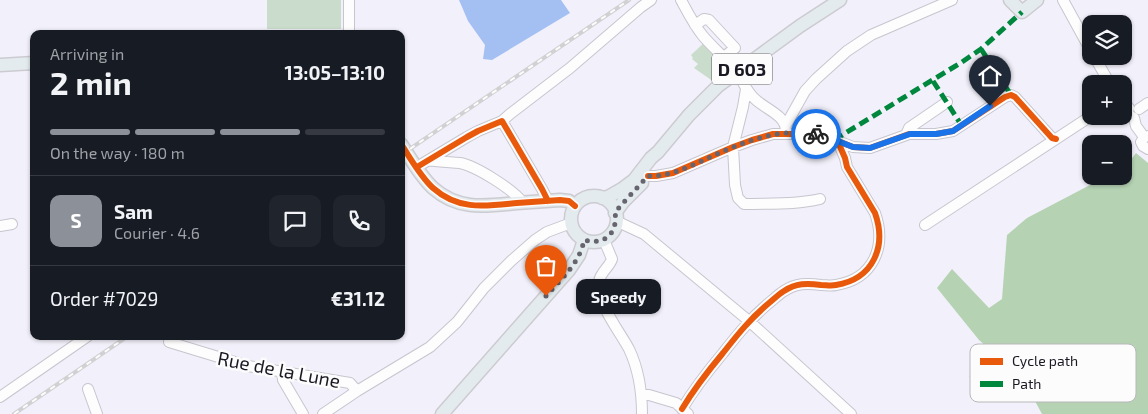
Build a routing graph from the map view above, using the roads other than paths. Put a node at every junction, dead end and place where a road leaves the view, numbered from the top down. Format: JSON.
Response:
{"nodes":[{"id":1,"x":349,"y":0,"type":"edge"},
{"id":2,"x":651,"y":0,"type":"edge"},
{"id":3,"x":681,"y":0,"type":"edge"},
{"id":4,"x":840,"y":0,"type":"edge"},
{"id":5,"x":951,"y":0,"type":"edge"},
{"id":6,"x":1010,"y":0,"type":"edge"},
{"id":7,"x":1037,"y":0,"type":"edge"},
{"id":8,"x":1063,"y":0,"type":"edge"},
{"id":9,"x":695,"y":25,"type":"junction"},
{"id":10,"x":349,"y":30,"type":"edge"},
{"id":11,"x":1082,"y":35,"type":"edge"},
{"id":12,"x":724,"y":57,"type":"junction"},
{"id":13,"x":30,"y":63,"type":"edge"},
{"id":14,"x":0,"y":65,"type":"edge"},
{"id":15,"x":737,"y":72,"type":"junction"},
{"id":16,"x":746,"y":89,"type":"junction"},
{"id":17,"x":947,"y":102,"type":"dead end"},
{"id":18,"x":1135,"y":108,"type":"edge"},
{"id":19,"x":502,"y":122,"type":"junction"},
{"id":20,"x":1082,"y":122,"type":"edge"},
{"id":21,"x":786,"y":129,"type":"junction"},
{"id":22,"x":906,"y":134,"type":"junction"},
{"id":23,"x":1146,"y":136,"type":"edge"},
{"id":24,"x":1056,"y":139,"type":"junction"},
{"id":25,"x":733,"y":147,"type":"junction"},
{"id":26,"x":840,"y":147,"type":"junction"},
{"id":27,"x":853,"y":147,"type":"junction"},
{"id":28,"x":1148,"y":148,"type":"edge"},
{"id":29,"x":405,"y":150,"type":"edge"},
{"id":30,"x":658,"y":152,"type":"junction"},
{"id":31,"x":429,"y":160,"type":"junction"},
{"id":32,"x":417,"y":167,"type":"junction"},
{"id":33,"x":648,"y":176,"type":"junction"},
{"id":34,"x":602,"y":198,"type":"junction"},
{"id":35,"x":820,"y":200,"type":"dead end"},
{"id":36,"x":548,"y":201,"type":"junction"},
{"id":37,"x":523,"y":203,"type":"junction"},
{"id":38,"x":575,"y":206,"type":"junction"},
{"id":39,"x":616,"y":217,"type":"junction"},
{"id":40,"x":571,"y":223,"type":"junction"},
{"id":41,"x":12,"y":224,"type":"dead end"},
{"id":42,"x":925,"y":225,"type":"dead end"},
{"id":43,"x":0,"y":226,"type":"edge"},
{"id":44,"x":584,"y":240,"type":"junction"},
{"id":45,"x":604,"y":240,"type":"junction"},
{"id":46,"x":748,"y":321,"type":"junction"},
{"id":47,"x":82,"y":340,"type":"edge"},
{"id":48,"x":169,"y":342,"type":"dead end"},
{"id":49,"x":282,"y":372,"type":"junction"},
{"id":50,"x":88,"y":389,"type":"dead end"},
{"id":51,"x":357,"y":391,"type":"junction"},
{"id":52,"x":642,"y":395,"type":"junction"},
{"id":53,"x":0,"y":397,"type":"edge"},
{"id":54,"x":685,"y":411,"type":"edge"},
{"id":55,"x":97,"y":414,"type":"edge"},
{"id":56,"x":303,"y":414,"type":"edge"},
{"id":57,"x":323,"y":414,"type":"edge"},
{"id":58,"x":442,"y":414,"type":"edge"},
{"id":59,"x":642,"y":414,"type":"edge"},
{"id":60,"x":852,"y":414,"type":"edge"}],
"edges":[{"from":1,"to":10,"type":"street"},
{"from":2,"to":19,"type":"street"},
{"from":3,"to":9,"type":"street"},
{"from":4,"to":15,"type":"main road","number":"D 603"},
{"from":5,"to":21,"type":"street"},
{"from":6,"to":7,"type":"main road"},
{"from":8,"to":11,"type":"street"},
{"from":9,"to":12,"type":"street"},
{"from":9,"to":12,"type":"street"},
{"from":12,"to":15,"type":"street"},
{"from":13,"to":14,"type":"main road"},
{"from":15,"to":16,"type":"street"},
{"from":15,"to":30,"type":"main road","number":"D 603"},
{"from":16,"to":21,"type":"street"},
{"from":16,"to":25,"type":"street"},
{"from":17,"to":22,"type":"street"},
{"from":18,"to":23,"type":"street"},
{"from":19,"to":31,"type":"street"},
{"from":19,"to":36,"type":"street"},
{"from":20,"to":24,"type":"street"},
{"from":21,"to":25,"type":"street"},
{"from":21,"to":26,"type":"street"},
{"from":22,"to":24,"type":"street"},
{"from":22,"to":27,"type":"street"},
{"from":23,"to":28,"type":"street"},
{"from":24,"to":42,"type":"street"},
{"from":25,"to":33,"type":"street"},
{"from":25,"to":35,"type":"street"},
{"from":26,"to":27,"type":"street"},
{"from":26,"to":27,"type":"street"},
{"from":26,"to":46,"type":"street"},
{"from":29,"to":32,"type":"main road"},
{"from":30,"to":33,"type":"main road","number":"D 603"},
{"from":30,"to":34,"type":"main road","number":"D 603"},
{"from":31,"to":32,"type":"street"},
{"from":31,"to":37,"type":"street"},
{"from":32,"to":37,"type":"main road"},
{"from":33,"to":39,"type":"main road","number":"D 603"},
{"from":34,"to":38,"type":"main road"},
{"from":34,"to":39,"type":"main road"},
{"from":36,"to":37,"type":"main road"},
{"from":36,"to":38,"type":"main road"},
{"from":38,"to":40,"type":"main road"},
{"from":39,"to":45,"type":"main road"},
{"from":39,"to":46,"type":"street"},
{"from":40,"to":44,"type":"main road"},
{"from":40,"to":51,"type":"street"},
{"from":41,"to":43,"type":"street"},
{"from":44,"to":45,"type":"main road"},
{"from":44,"to":58,"type":"main road"},
{"from":45,"to":52,"type":"street"},
{"from":46,"to":54,"type":"street"},
{"from":46,"to":60,"type":"street"},
{"from":47,"to":53,"type":"street"},
{"from":48,"to":49,"type":"street","name":"Rue de la Lune"},
{"from":49,"to":51,"type":"street","name":"Rue de la Lune"},
{"from":49,"to":56,"type":"street"},
{"from":50,"to":55,"type":"street"},
{"from":51,"to":57,"type":"street"},
{"from":52,"to":54,"type":"street"},
{"from":52,"to":59,"type":"street"}]}
